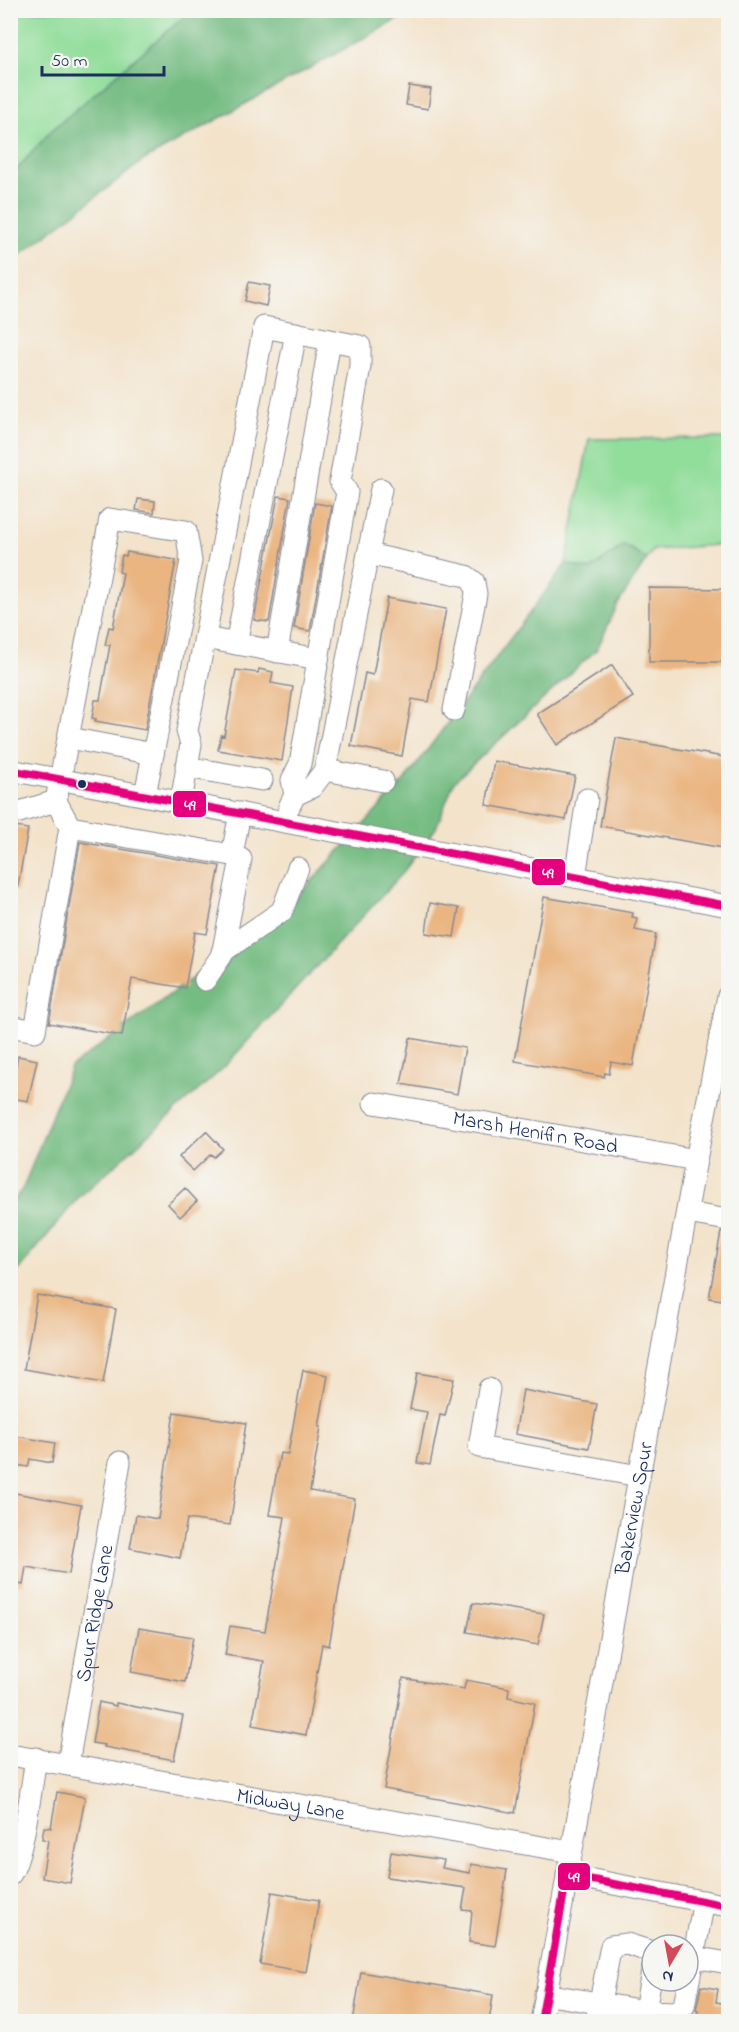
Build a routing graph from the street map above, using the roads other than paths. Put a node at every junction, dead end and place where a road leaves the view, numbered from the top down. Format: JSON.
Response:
{"nodes":[{"id":1,"x":296,"y":333,"type":"junction"},
{"id":2,"x":330,"y":340,"type":"junction"},
{"id":3,"x":307,"y":482,"type":"junction"},
{"id":4,"x":381,"y":489,"type":"dead end"},
{"id":5,"x":346,"y":492,"type":"junction"},
{"id":6,"x":368,"y":554,"type":"junction"},
{"id":7,"x":205,"y":638,"type":"junction"},
{"id":8,"x":236,"y":644,"type":"junction"},
{"id":9,"x":277,"y":652,"type":"junction"},
{"id":10,"x":318,"y":659,"type":"junction"},
{"id":11,"x":454,"y":710,"type":"dead end"},
{"id":12,"x":69,"y":738,"type":"junction"},
{"id":13,"x":153,"y":754,"type":"junction"},
{"id":14,"x":186,"y":767,"type":"junction"},
{"id":15,"x":10,"y":770,"type":"edge"},
{"id":16,"x":325,"y":770,"type":"junction"},
{"id":17,"x":61,"y":779,"type":"junction"},
{"id":18,"x":262,"y":780,"type":"dead end"},
{"id":19,"x":383,"y":781,"type":"dead end"},
{"id":20,"x":145,"y":795,"type":"junction"},
{"id":21,"x":295,"y":795,"type":"junction"},
{"id":22,"x":587,"y":799,"type":"dead end"},
{"id":23,"x":56,"y":801,"type":"junction"},
{"id":24,"x":181,"y":802,"type":"junction"},
{"id":25,"x":10,"y":812,"type":"edge"},
{"id":26,"x":240,"y":813,"type":"junction"},
{"id":27,"x":283,"y":821,"type":"junction"},
{"id":28,"x":70,"y":827,"type":"junction"},
{"id":29,"x":232,"y":855,"type":"junction"},
{"id":30,"x":298,"y":868,"type":"dead end"},
{"id":31,"x":575,"y":877,"type":"junction"},
{"id":32,"x":729,"y":906,"type":"edge"},
{"id":33,"x":222,"y":952,"type":"junction"},
{"id":34,"x":205,"y":980,"type":"dead end"},
{"id":35,"x":729,"y":996,"type":"edge"},
{"id":36,"x":10,"y":1026,"type":"edge"},
{"id":37,"x":725,"y":1036,"type":"edge"},
{"id":38,"x":374,"y":1103,"type":"dead end"},
{"id":39,"x":696,"y":1160,"type":"junction"},
{"id":40,"x":687,"y":1213,"type":"junction"},
{"id":41,"x":729,"y":1220,"type":"edge"},
{"id":42,"x":489,"y":1389,"type":"dead end"},
{"id":43,"x":120,"y":1462,"type":"dead end"},
{"id":44,"x":639,"y":1476,"type":"junction"},
{"id":45,"x":10,"y":1755,"type":"edge"},
{"id":46,"x":36,"y":1758,"type":"junction"},
{"id":47,"x":68,"y":1764,"type":"junction"},
{"id":48,"x":571,"y":1852,"type":"junction"},
{"id":49,"x":10,"y":1875,"type":"edge"},
{"id":50,"x":567,"y":1875,"type":"junction"},
{"id":51,"x":704,"y":1901,"type":"junction"},
{"id":52,"x":729,"y":1906,"type":"edge"},
{"id":53,"x":697,"y":1933,"type":"edge"},
{"id":54,"x":640,"y":1948,"type":"edge"},
{"id":55,"x":700,"y":1958,"type":"edge"},
{"id":56,"x":729,"y":1963,"type":"edge"},
{"id":57,"x":648,"y":1993,"type":"edge"},
{"id":58,"x":686,"y":1993,"type":"edge"},
{"id":59,"x":546,"y":1994,"type":"junction"},
{"id":60,"x":598,"y":2012,"type":"edge"},
{"id":61,"x":644,"y":2016,"type":"edge"},
{"id":62,"x":541,"y":2022,"type":"edge"}],
"edges":[{"from":1,"to":2,"type":"street"},
{"from":1,"to":7,"type":"street"},
{"from":1,"to":8,"type":"street"},
{"from":2,"to":3,"type":"street"},
{"from":2,"to":5,"type":"street"},
{"from":3,"to":5,"type":"street"},
{"from":3,"to":9,"type":"street"},
{"from":4,"to":6,"type":"street"},
{"from":5,"to":10,"type":"street"},
{"from":6,"to":11,"type":"street"},
{"from":6,"to":16,"type":"street"},
{"from":7,"to":8,"type":"street"},
{"from":7,"to":14,"type":"street"},
{"from":8,"to":9,"type":"street"},
{"from":9,"to":10,"type":"street"},
{"from":10,"to":21,"type":"street"},
{"from":12,"to":13,"type":"street"},
{"from":12,"to":13,"type":"street"},
{"from":12,"to":17,"type":"street"},
{"from":13,"to":20,"type":"street"},
{"from":14,"to":18,"type":"street"},
{"from":14,"to":24,"type":"street"},
{"from":15,"to":17,"type":"street"},
{"from":16,"to":19,"type":"street"},
{"from":16,"to":21,"type":"street"},
{"from":17,"to":20,"type":"street"},
{"from":17,"to":23,"type":"street"},
{"from":20,"to":24,"type":"street"},
{"from":21,"to":27,"type":"street"},
{"from":22,"to":31,"type":"street"},
{"from":23,"to":25,"type":"street"},
{"from":23,"to":28,"type":"street"},
{"from":24,"to":26,"type":"street"},
{"from":26,"to":27,"type":"street"},
{"from":26,"to":29,"type":"street"},
{"from":27,"to":31,"type":"street"},
{"from":28,"to":29,"type":"street"},
{"from":28,"to":36,"type":"street"},
{"from":29,"to":33,"type":"street"},
{"from":30,"to":33,"type":"street"},
{"from":31,"to":32,"type":"street"},
{"from":33,"to":34,"type":"street"},
{"from":35,"to":37,"type":"street","name":"Bakerview Spur"},
{"from":37,"to":39,"type":"street","name":"Bakerview Spur"},
{"from":38,"to":39,"type":"street","name":"Marsh Henifin Road"},
{"from":39,"to":40,"type":"street","name":"Bakerview Spur"},
{"from":40,"to":41,"type":"street"},
{"from":40,"to":44,"type":"street","name":"Bakerview Spur"},
{"from":42,"to":44,"type":"street"},
{"from":43,"to":47,"type":"street","name":"Spur Ridge Lane"},
{"from":44,"to":48,"type":"street","name":"Bakerview Spur"},
{"from":45,"to":46,"type":"street","name":"Midway Lane"},
{"from":46,"to":47,"type":"street","name":"Midway Lane"},
{"from":46,"to":49,"type":"street"},
{"from":47,"to":48,"type":"street","name":"Midway Lane"},
{"from":48,"to":50,"type":"street","name":"Bakerview Spur"},
{"from":50,"to":51,"type":"street"},
{"from":50,"to":59,"type":"street","name":"Bakerview Spur"},
{"from":51,"to":52,"type":"street"},
{"from":51,"to":53,"type":"street"},
{"from":54,"to":60,"type":"street"},
{"from":55,"to":56,"type":"street"},
{"from":57,"to":61,"type":"street"},
{"from":58,"to":61,"type":"street"},
{"from":59,"to":60,"type":"street"},
{"from":59,"to":62,"type":"street","name":"Bakerview Spur"},
{"from":60,"to":61,"type":"street"}]}
